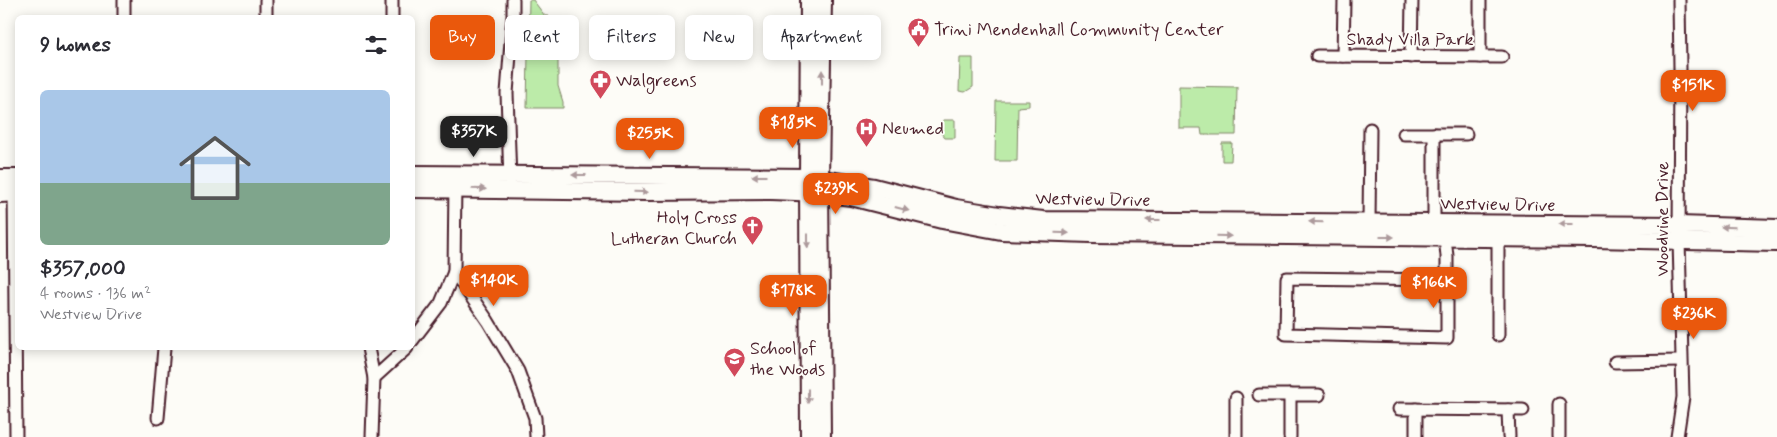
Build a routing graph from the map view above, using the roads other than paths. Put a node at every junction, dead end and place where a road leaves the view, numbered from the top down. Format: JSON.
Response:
{"nodes":[{"id":1,"x":124,"y":0,"type":"edge"},
{"id":2,"x":266,"y":0,"type":"edge"},
{"id":3,"x":392,"y":0,"type":"edge"},
{"id":4,"x":513,"y":0,"type":"edge"},
{"id":5,"x":809,"y":0,"type":"edge"},
{"id":6,"x":823,"y":0,"type":"edge"},
{"id":7,"x":1344,"y":0,"type":"edge"},
{"id":8,"x":1412,"y":0,"type":"edge"},
{"id":9,"x":1480,"y":0,"type":"edge"},
{"id":10,"x":1679,"y":0,"type":"edge"},
{"id":11,"x":124,"y":15,"type":"edge"},
{"id":12,"x":266,"y":15,"type":"edge"},
{"id":13,"x":392,"y":15,"type":"edge"},
{"id":14,"x":1317,"y":56,"type":"dead end"},
{"id":15,"x":1343,"y":56,"type":"junction"},
{"id":16,"x":1411,"y":57,"type":"junction"},
{"id":17,"x":1480,"y":57,"type":"junction"},
{"id":18,"x":1502,"y":57,"type":"dead end"},
{"id":19,"x":1370,"y":129,"type":"dead end"},
{"id":20,"x":1404,"y":134,"type":"dead end"},
{"id":21,"x":1434,"y":134,"type":"junction"},
{"id":22,"x":1466,"y":134,"type":"dead end"},
{"id":23,"x":415,"y":174,"type":"edge"},
{"id":24,"x":456,"y":181,"type":"junction"},
{"id":25,"x":511,"y":182,"type":"junction"},
{"id":26,"x":814,"y":185,"type":"junction"},
{"id":27,"x":10,"y":186,"type":"edge"},
{"id":28,"x":415,"y":188,"type":"edge"},
{"id":29,"x":1369,"y":222,"type":"junction"},
{"id":30,"x":1434,"y":223,"type":"junction"},
{"id":31,"x":1777,"y":228,"type":"edge"},
{"id":32,"x":1345,"y":230,"type":"junction"},
{"id":33,"x":1520,"y":231,"type":"junction"},
{"id":34,"x":1679,"y":233,"type":"junction"},
{"id":35,"x":1445,"y":238,"type":"junction"},
{"id":36,"x":1498,"y":238,"type":"junction"},
{"id":37,"x":1777,"y":243,"type":"edge"},
{"id":38,"x":454,"y":272,"type":"junction"},
{"id":39,"x":1446,"y":280,"type":"junction"},
{"id":40,"x":1498,"y":335,"type":"dead end"},
{"id":41,"x":415,"y":337,"type":"edge"},
{"id":42,"x":164,"y":350,"type":"edge"},
{"id":43,"x":368,"y":350,"type":"edge"},
{"id":44,"x":405,"y":350,"type":"edge"},
{"id":45,"x":1681,"y":361,"type":"junction"},
{"id":46,"x":1615,"y":362,"type":"dead end"},
{"id":47,"x":374,"y":378,"type":"junction"},
{"id":48,"x":1260,"y":395,"type":"dead end"},
{"id":49,"x":1290,"y":395,"type":"junction"},
{"id":50,"x":1318,"y":395,"type":"dead end"},
{"id":51,"x":1236,"y":398,"type":"dead end"},
{"id":52,"x":1559,"y":404,"type":"dead end"},
{"id":53,"x":1399,"y":410,"type":"dead end"},
{"id":54,"x":1416,"y":410,"type":"junction"},
{"id":55,"x":1508,"y":410,"type":"junction"},
{"id":56,"x":1523,"y":410,"type":"dead end"},
{"id":57,"x":158,"y":418,"type":"dead end"},
{"id":58,"x":16,"y":437,"type":"edge"},
{"id":59,"x":372,"y":437,"type":"edge"},
{"id":60,"x":536,"y":437,"type":"edge"},
{"id":61,"x":809,"y":437,"type":"edge"},
{"id":62,"x":822,"y":437,"type":"edge"},
{"id":63,"x":1236,"y":437,"type":"edge"},
{"id":64,"x":1290,"y":437,"type":"edge"},
{"id":65,"x":1416,"y":437,"type":"edge"},
{"id":66,"x":1508,"y":437,"type":"edge"},
{"id":67,"x":1560,"y":437,"type":"edge"},
{"id":68,"x":1677,"y":437,"type":"edge"}],
"edges":[{"from":1,"to":11,"type":"street"},
{"from":2,"to":12,"type":"street"},
{"from":3,"to":13,"type":"street"},
{"from":4,"to":25,"type":"street"},
{"from":5,"to":26,"type":"main road"},
{"from":26,"to":6,"type":"main road","one_way":true},
{"from":7,"to":15,"type":"street"},
{"from":8,"to":16,"type":"street"},
{"from":9,"to":17,"type":"street"},
{"from":10,"to":34,"type":"street","name":"Woodvine Drive"},
{"from":14,"to":15,"type":"street","name":"Shady Villa Park"},
{"from":15,"to":16,"type":"street","name":"Shady Villa Park"},
{"from":16,"to":17,"type":"street","name":"Shady Villa Park"},
{"from":17,"to":18,"type":"street","name":"Shady Villa Park"},
{"from":19,"to":29,"type":"street"},
{"from":20,"to":21,"type":"street"},
{"from":21,"to":22,"type":"street"},
{"from":21,"to":30,"type":"street"},
{"from":23,"to":24,"type":"main road","name":"Westview Drive"},
{"from":24,"to":25,"type":"main road","name":"Westview Drive"},
{"from":24,"to":28,"type":"main road","name":"Westview Drive"},
{"from":24,"to":38,"type":"street"},
{"from":25,"to":26,"type":"main road","name":"Westview Drive"},
{"from":26,"to":32,"type":"main road","name":"Westview Drive"},
{"from":26,"to":61,"type":"main road","one_way":true},
{"from":26,"to":62,"type":"main road"},
{"from":27,"to":58,"type":"street"},
{"from":29,"to":30,"type":"main road","name":"Westview Drive"},
{"from":29,"to":32,"type":"main road","name":"Westview Drive"},
{"from":30,"to":33,"type":"main road","name":"Westview Drive"},
{"from":31,"to":34,"type":"main road","name":"Westview Drive","one_way":true},
{"from":32,"to":35,"type":"main road","name":"Westview Drive","one_way":true},
{"from":33,"to":34,"type":"main road","name":"Westview Drive"},
{"from":33,"to":36,"type":"main road","name":"Westview Drive"},
{"from":34,"to":37,"type":"main road","name":"Westview Drive"},
{"from":34,"to":45,"type":"street","name":"Woodvine Drive"},
{"from":35,"to":36,"type":"main road","name":"Westview Drive"},
{"from":35,"to":39,"type":"street"},
{"from":36,"to":40,"type":"street"},
{"from":38,"to":41,"type":"street"},
{"from":38,"to":60,"type":"street"},
{"from":39,"to":39,"type":"street"},
{"from":42,"to":57,"type":"street"},
{"from":43,"to":47,"type":"street"},
{"from":44,"to":47,"type":"street"},
{"from":45,"to":46,"type":"street"},
{"from":45,"to":68,"type":"street","name":"Woodvine Drive"},
{"from":47,"to":59,"type":"street"},
{"from":48,"to":49,"type":"street"},
{"from":49,"to":50,"type":"street"},
{"from":49,"to":64,"type":"street"},
{"from":51,"to":63,"type":"street"},
{"from":52,"to":67,"type":"street"},
{"from":53,"to":54,"type":"street"},
{"from":54,"to":55,"type":"street"},
{"from":54,"to":65,"type":"street"},
{"from":55,"to":56,"type":"street"},
{"from":55,"to":66,"type":"street"}]}
